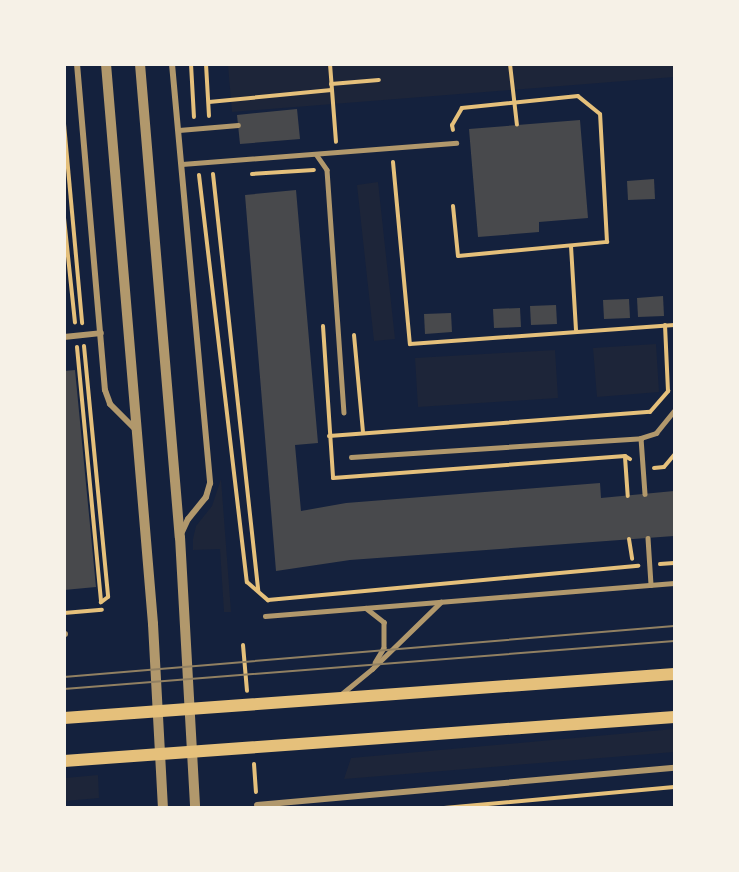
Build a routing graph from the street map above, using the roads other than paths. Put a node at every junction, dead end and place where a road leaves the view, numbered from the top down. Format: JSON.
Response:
{"nodes":[{"id":1,"x":77,"y":64,"type":"edge"},
{"id":2,"x":106,"y":64,"type":"edge"},
{"id":3,"x":140,"y":64,"type":"edge"},
{"id":4,"x":172,"y":64,"type":"edge"},
{"id":5,"x":238,"y":125,"type":"dead end"},
{"id":6,"x":179,"y":130,"type":"junction"},
{"id":7,"x":456,"y":143,"type":"road end"},
{"id":8,"x":316,"y":154,"type":"junction"},
{"id":9,"x":182,"y":164,"type":"junction"},
{"id":10,"x":101,"y":333,"type":"junction"},
{"id":11,"x":64,"y":337,"type":"edge"},
{"id":12,"x":675,"y":411,"type":"edge"},
{"id":13,"x":344,"y":412,"type":"dead end"},
{"id":14,"x":137,"y":432,"type":"junction"},
{"id":15,"x":641,"y":438,"type":"junction"},
{"id":16,"x":351,"y":457,"type":"dead end"},
{"id":17,"x":645,"y":494,"type":"dead end"},
{"id":18,"x":180,"y":537,"type":"junction"},
{"id":19,"x":648,"y":538,"type":"dead end"},
{"id":20,"x":675,"y":583,"type":"edge"},
{"id":21,"x":651,"y":585,"type":"junction"},
{"id":22,"x":441,"y":602,"type":"junction"},
{"id":23,"x":366,"y":608,"type":"junction"},
{"id":24,"x":265,"y":616,"type":"dead end"},
{"id":25,"x":372,"y":669,"type":"junction"},
{"id":26,"x":675,"y":674,"type":"edge"},
{"id":27,"x":333,"y":700,"type":"junction"},
{"id":28,"x":189,"y":709,"type":"junction"},
{"id":29,"x":158,"y":712,"type":"junction"},
{"id":30,"x":675,"y":717,"type":"edge"},
{"id":31,"x":64,"y":718,"type":"edge"},
{"id":32,"x":192,"y":753,"type":"junction"},
{"id":33,"x":160,"y":755,"type":"junction"},
{"id":34,"x":64,"y":761,"type":"edge"},
{"id":35,"x":675,"y":768,"type":"edge"},
{"id":36,"x":257,"y":805,"type":"road end"},
{"id":37,"x":164,"y":807,"type":"edge"},
{"id":38,"x":195,"y":807,"type":"edge"}],
"edges":[{"from":1,"to":10,"type":"street"},
{"from":2,"to":14,"type":"street"},
{"from":3,"to":18,"type":"street"},
{"from":4,"to":6,"type":"street"},
{"from":5,"to":6,"type":"lane"},
{"from":6,"to":9,"type":"street"},
{"from":7,"to":8,"type":"lane"},
{"from":8,"to":9,"type":"lane"},
{"from":8,"to":13,"type":"lane"},
{"from":9,"to":18,"type":"street"},
{"from":10,"to":11,"type":"street"},
{"from":10,"to":14,"type":"street"},
{"from":12,"to":15,"type":"lane"},
{"from":14,"to":29,"type":"street"},
{"from":15,"to":16,"type":"lane"},
{"from":15,"to":17,"type":"lane"},
{"from":18,"to":28,"type":"street"},
{"from":19,"to":21,"type":"lane"},
{"from":20,"to":21,"type":"lane"},
{"from":21,"to":22,"type":"lane"},
{"from":22,"to":23,"type":"lane"},
{"from":22,"to":25,"type":"lane"},
{"from":23,"to":24,"type":"lane"},
{"from":23,"to":25,"type":"lane"},
{"from":25,"to":27,"type":"lane"},
{"from":26,"to":27,"type":"main road"},
{"from":27,"to":28,"type":"main road"},
{"from":28,"to":29,"type":"main road"},
{"from":28,"to":32,"type":"street"},
{"from":29,"to":31,"type":"main road"},
{"from":29,"to":33,"type":"street"},
{"from":30,"to":32,"type":"main road"},
{"from":32,"to":33,"type":"main road"},
{"from":32,"to":38,"type":"street"},
{"from":33,"to":34,"type":"main road"},
{"from":33,"to":37,"type":"street"},
{"from":35,"to":36,"type":"street"}]}
